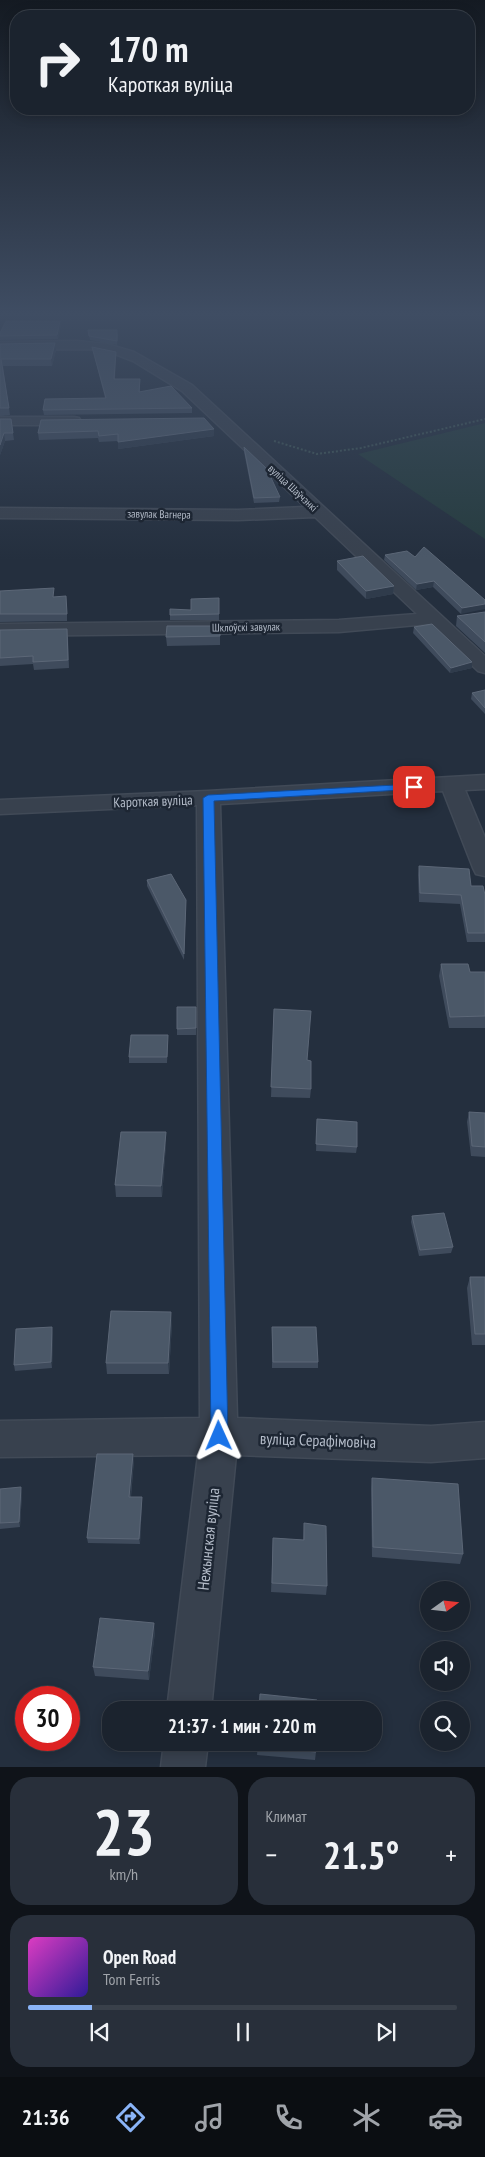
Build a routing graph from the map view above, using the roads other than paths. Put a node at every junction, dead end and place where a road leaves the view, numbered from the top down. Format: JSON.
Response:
{"nodes":[{"id":1,"x":195,"y":395,"type":"edge"},
{"id":2,"x":201,"y":419,"type":"edge"},
{"id":3,"x":0,"y":420,"type":"edge"},
{"id":4,"x":89,"y":421,"type":"edge"},
{"id":5,"x":223,"y":422,"type":"junction"},
{"id":6,"x":318,"y":512,"type":"junction"},
{"id":7,"x":0,"y":513,"type":"edge"},
{"id":8,"x":432,"y":618,"type":"junction"},
{"id":9,"x":0,"y":630,"type":"edge"},
{"id":10,"x":485,"y":667,"type":"edge"},
{"id":11,"x":485,"y":782,"type":"edge"},
{"id":12,"x":452,"y":785,"type":"junction"},
{"id":13,"x":208,"y":798,"type":"junction"},
{"id":14,"x":0,"y":807,"type":"edge"},
{"id":15,"x":485,"y":868,"type":"edge"},
{"id":16,"x":219,"y":1436,"type":"junction"},
{"id":17,"x":0,"y":1439,"type":"edge"},
{"id":18,"x":485,"y":1440,"type":"edge"},
{"id":19,"x":190,"y":1701,"type":"edge"},
{"id":20,"x":185,"y":1751,"type":"edge"},
{"id":21,"x":183,"y":1767,"type":"edge"}],
"edges":[{"from":1,"to":5,"type":"street","name":"вуліца Шаўчэнкі"},
{"from":2,"to":5,"type":"street"},
{"from":3,"to":4,"type":"street"},
{"from":5,"to":6,"type":"street","name":"вуліца Шаўчэнкі"},
{"from":6,"to":7,"type":"street","name":"завулак Вагнера"},
{"from":6,"to":8,"type":"street","name":"вуліца Шаўчэнкі"},
{"from":8,"to":9,"type":"street","name":"Шклоўскі завулак"},
{"from":8,"to":10,"type":"street","name":"вуліца Шаўчэнкі"},
{"from":11,"to":12,"type":"street","name":"Кароткая вуліца"},
{"from":12,"to":13,"type":"street","name":"Кароткая вуліца"},
{"from":12,"to":15,"type":"street"},
{"from":13,"to":14,"type":"street","name":"Кароткая вуліца"},
{"from":13,"to":16,"type":"street","name":"Нежынская вуліца"},
{"from":16,"to":17,"type":"street","name":"вуліца Серафімовіча"},
{"from":16,"to":18,"type":"street","name":"вуліца Серафімовіча"},
{"from":16,"to":19,"type":"street","name":"Нежынская вуліца"},
{"from":20,"to":21,"type":"street"}]}
